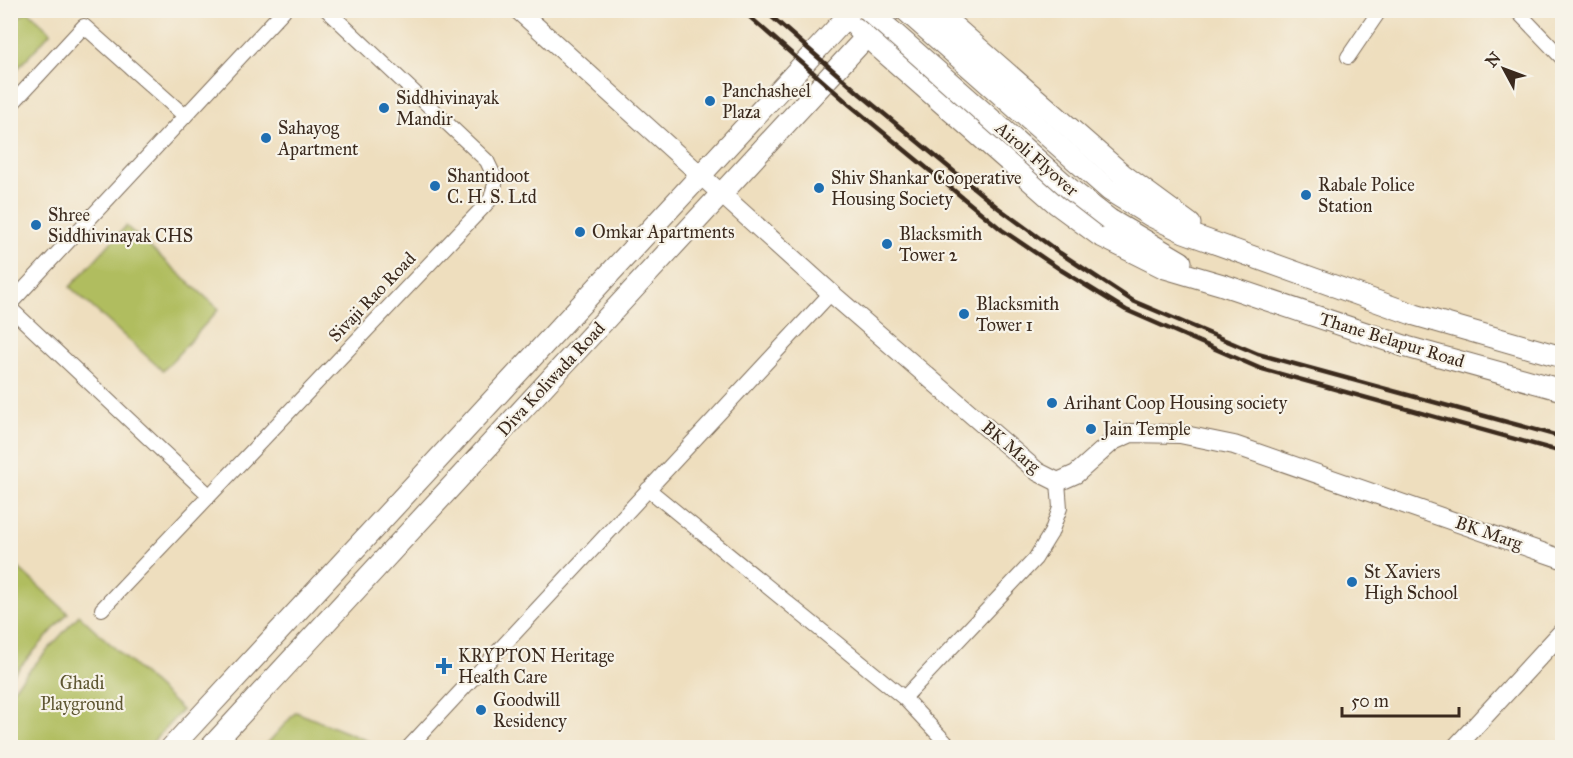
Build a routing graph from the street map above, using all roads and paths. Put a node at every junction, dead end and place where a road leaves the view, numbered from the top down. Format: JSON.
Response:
{"nodes":[{"id":1,"x":284,"y":10,"type":"edge"},
{"id":2,"x":327,"y":10,"type":"edge"},
{"id":3,"x":518,"y":10,"type":"edge"},
{"id":4,"x":868,"y":10,"type":"edge"},
{"id":5,"x":891,"y":10,"type":"edge"},
{"id":6,"x":905,"y":10,"type":"edge"},
{"id":7,"x":935,"y":10,"type":"edge"},
{"id":8,"x":1380,"y":10,"type":"edge"},
{"id":9,"x":1516,"y":10,"type":"edge"},
{"id":10,"x":845,"y":13,"type":"edge"},
{"id":11,"x":867,"y":37,"type":"junction"},
{"id":12,"x":1347,"y":57,"type":"dead end"},
{"id":13,"x":1563,"y":58,"type":"edge"},
{"id":14,"x":10,"y":106,"type":"edge"},
{"id":15,"x":185,"y":116,"type":"junction"},
{"id":16,"x":701,"y":175,"type":"junction"},
{"id":17,"x":722,"y":194,"type":"junction"},
{"id":18,"x":1237,"y":251,"type":"junction"},
{"id":19,"x":1223,"y":285,"type":"junction"},
{"id":20,"x":831,"y":293,"type":"junction"},
{"id":21,"x":12,"y":300,"type":"edge"},
{"id":22,"x":1563,"y":357,"type":"edge"},
{"id":23,"x":1563,"y":390,"type":"edge"},
{"id":24,"x":1058,"y":482,"type":"junction"},
{"id":25,"x":648,"y":489,"type":"junction"},
{"id":26,"x":209,"y":495,"type":"junction"},
{"id":27,"x":1563,"y":559,"type":"edge"},
{"id":28,"x":102,"y":609,"type":"dead end"},
{"id":29,"x":1563,"y":632,"type":"edge"},
{"id":30,"x":904,"y":698,"type":"junction"},
{"id":31,"x":171,"y":747,"type":"edge"},
{"id":32,"x":210,"y":747,"type":"edge"},
{"id":33,"x":408,"y":747,"type":"edge"},
{"id":34,"x":951,"y":747,"type":"edge"},
{"id":35,"x":1455,"y":747,"type":"edge"}],
"edges":[{"from":1,"to":15,"type":"street"},
{"from":2,"to":26,"type":"street","name":"Sivaji Rao Road"},
{"from":3,"to":16,"type":"street","name":"BK Marg"},
{"from":4,"to":19,"type":"main road","name":"Airoli Flyover","bridge":true},
{"from":5,"to":11,"type":"main road","name":"Diva Koliwada Road"},
{"from":6,"to":18,"type":"main road"},
{"from":7,"to":18,"type":"main road"},
{"from":8,"to":12,"type":"street"},
{"from":9,"to":13,"type":"street"},
{"from":10,"to":11,"type":"main road"},
{"from":10,"to":16,"type":"main road","name":"Diva Koliwada Road"},
{"from":11,"to":17,"type":"main road","name":"Diva Koliwada Road"},
{"from":11,"to":19,"type":"main road"},
{"from":14,"to":15,"type":"street"},
{"from":15,"to":21,"type":"street"},
{"from":16,"to":17,"type":"street","name":"BK Marg"},
{"from":16,"to":31,"type":"main road","name":"Diva Koliwada Road"},
{"from":17,"to":20,"type":"street","name":"BK Marg"},
{"from":17,"to":32,"type":"main road","name":"Diva Koliwada Road"},
{"from":18,"to":22,"type":"main road","name":"Thane Belapur Road"},
{"from":19,"to":23,"type":"main road","name":"Thane Belapur Road"},
{"from":20,"to":24,"type":"street","name":"BK Marg"},
{"from":20,"to":25,"type":"street"},
{"from":21,"to":26,"type":"street"},
{"from":24,"to":27,"type":"street","name":"BK Marg"},
{"from":24,"to":30,"type":"street"},
{"from":25,"to":30,"type":"street"},
{"from":25,"to":33,"type":"street"},
{"from":26,"to":28,"type":"street","name":"Sivaji Rao Road"},
{"from":29,"to":35,"type":"street"},
{"from":30,"to":34,"type":"street"}]}
